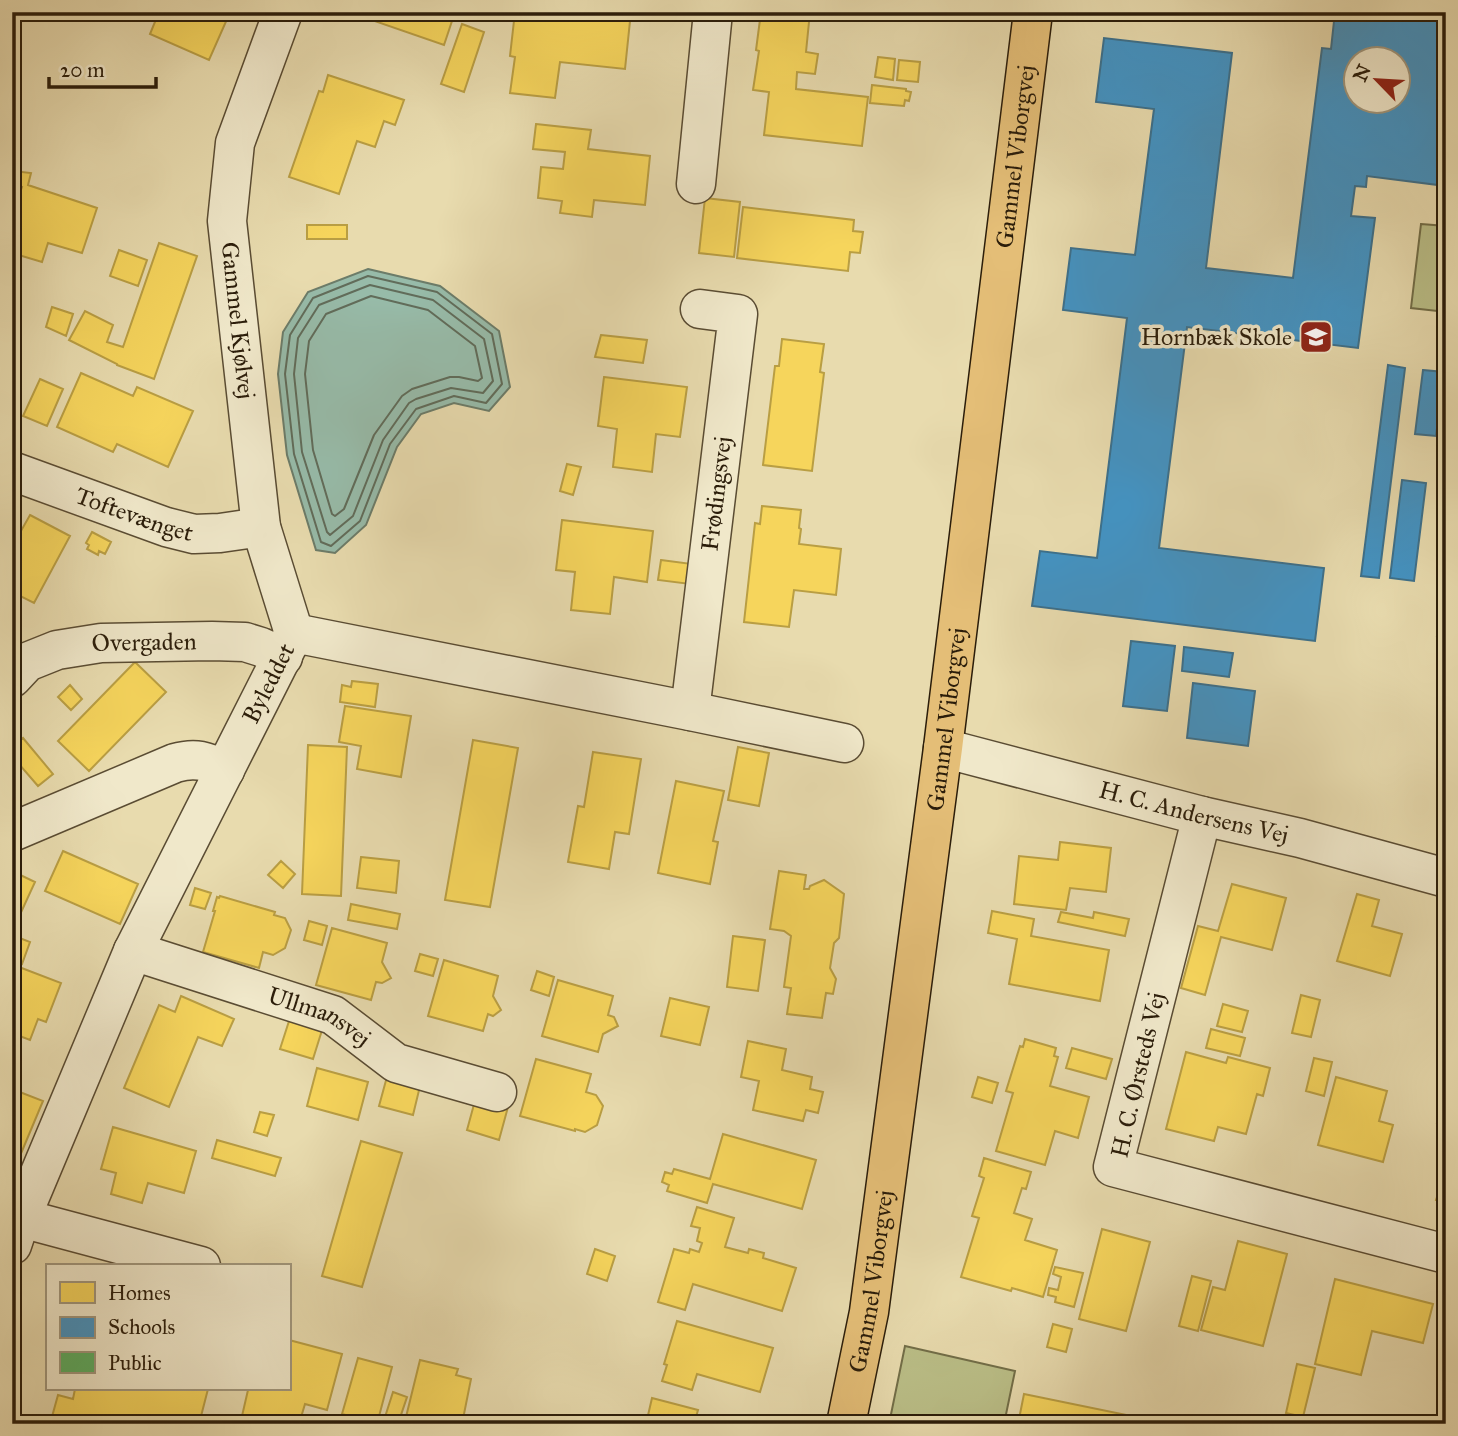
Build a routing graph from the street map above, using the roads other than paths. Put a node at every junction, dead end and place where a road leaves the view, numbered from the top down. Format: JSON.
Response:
{"nodes":[{"id":1,"x":283,"y":12,"type":"edge"},
{"id":2,"x":713,"y":12,"type":"edge"},
{"id":3,"x":1033,"y":12,"type":"edge"},
{"id":4,"x":696,"y":184,"type":"dead end"},
{"id":5,"x":700,"y":309,"type":"dead end"},
{"id":6,"x":12,"y":471,"type":"edge"},
{"id":7,"x":261,"y":527,"type":"junction"},
{"id":8,"x":288,"y":645,"type":"junction"},
{"id":9,"x":12,"y":678,"type":"edge"},
{"id":10,"x":690,"y":711,"type":"junction"},
{"id":11,"x":844,"y":743,"type":"dead end"},
{"id":12,"x":943,"y":748,"type":"junction"},
{"id":13,"x":225,"y":770,"type":"junction"},
{"id":14,"x":1202,"y":816,"type":"junction"},
{"id":15,"x":12,"y":832,"type":"edge"},
{"id":16,"x":1446,"y":878,"type":"edge"},
{"id":17,"x":133,"y":951,"type":"junction"},
{"id":18,"x":497,"y":1093,"type":"dead end"},
{"id":19,"x":17,"y":1231,"type":"edge"},
{"id":20,"x":1446,"y":1254,"type":"edge"},
{"id":21,"x":190,"y":1264,"type":"edge"},
{"id":22,"x":846,"y":1424,"type":"edge"}],
"edges":[{"from":1,"to":7,"type":"street","name":"Gammel Kjølvej"},
{"from":2,"to":4,"type":"street"},
{"from":3,"to":12,"type":"main road","name":"Gammel Viborgvej"},
{"from":5,"to":10,"type":"street","name":"Frødingsvej"},
{"from":6,"to":7,"type":"street","name":"Toftevænget"},
{"from":7,"to":8,"type":"street","name":"Gammel Kjølvej"},
{"from":8,"to":9,"type":"street","name":"Overgaden"},
{"from":8,"to":10,"type":"street","name":"Byleddet"},
{"from":8,"to":13,"type":"street","name":"Byleddet"},
{"from":10,"to":11,"type":"street","name":"Byleddet"},
{"from":12,"to":14,"type":"street","name":"H. C. Andersens Vej"},
{"from":12,"to":22,"type":"main road","name":"Gammel Viborgvej"},
{"from":13,"to":15,"type":"street"},
{"from":13,"to":17,"type":"street","name":"Byleddet"},
{"from":14,"to":16,"type":"street","name":"H. C. Andersens Vej"},
{"from":14,"to":20,"type":"street","name":"H. C. Ørsteds Vej"},
{"from":17,"to":18,"type":"street","name":"Ullmansvej"},
{"from":17,"to":19,"type":"street","name":"Byleddet"},
{"from":19,"to":21,"type":"street"}]}
